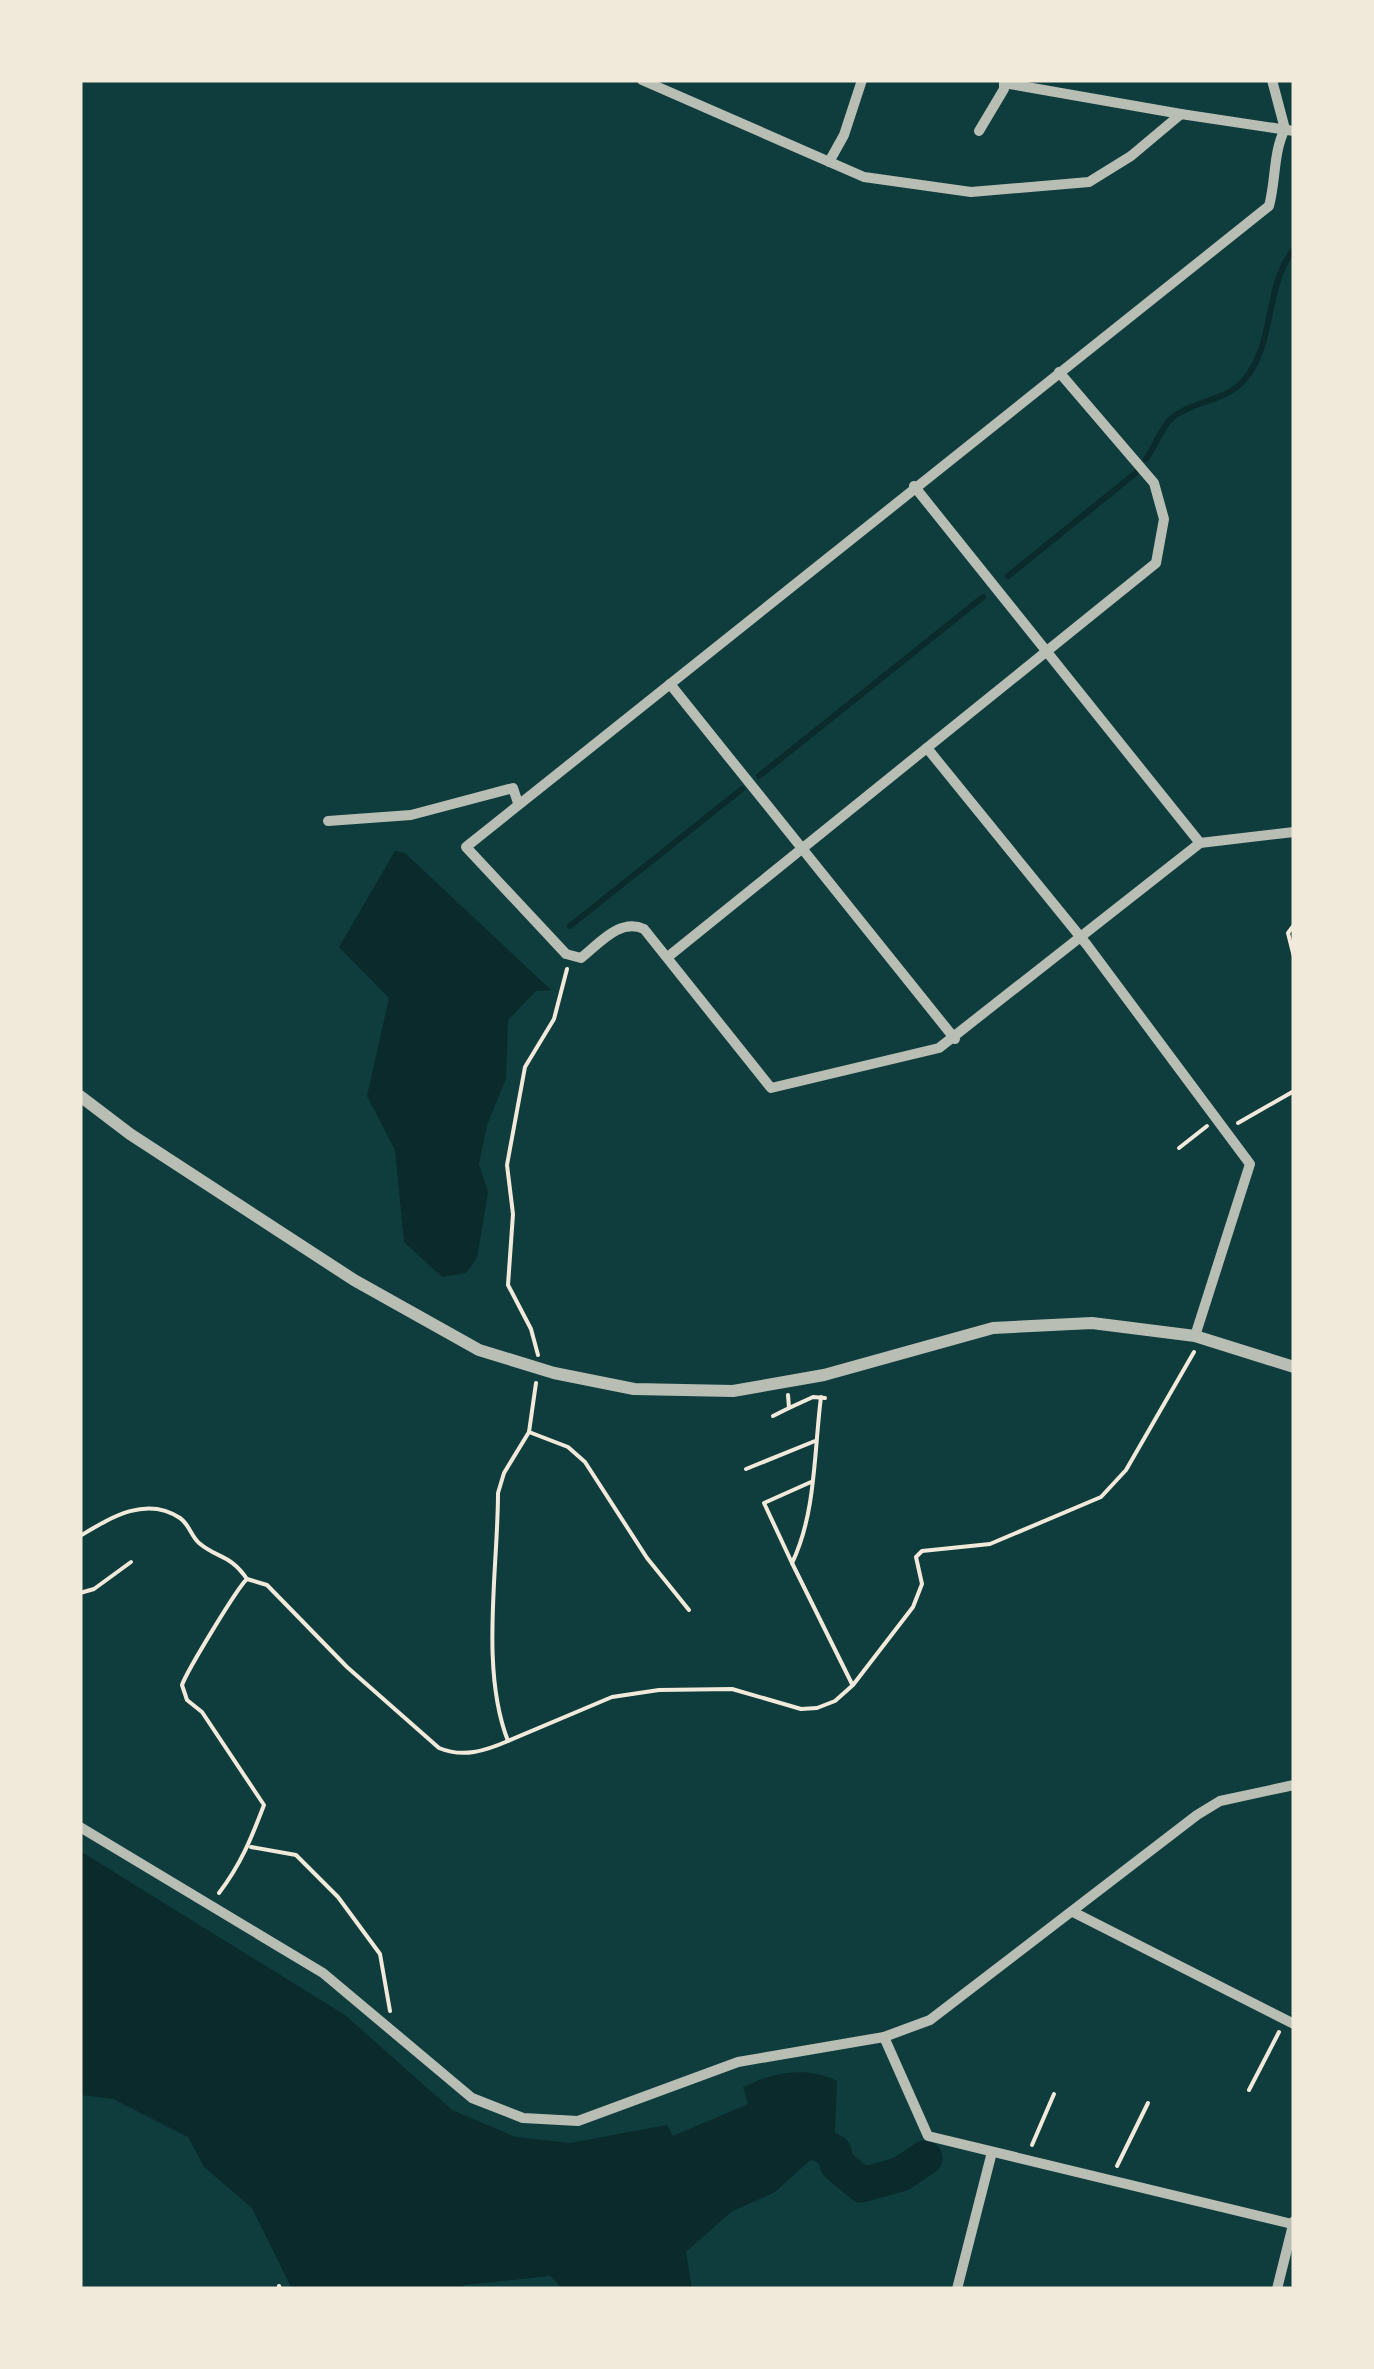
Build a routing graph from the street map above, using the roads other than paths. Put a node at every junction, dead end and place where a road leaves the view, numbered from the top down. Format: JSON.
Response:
{"nodes":[{"id":1,"x":642,"y":80,"type":"edge"},
{"id":2,"x":862,"y":80,"type":"edge"},
{"id":3,"x":1272,"y":80,"type":"edge"},
{"id":4,"x":1004,"y":81,"type":"edge"},
{"id":5,"x":1181,"y":114,"type":"junction"},
{"id":6,"x":1289,"y":130,"type":"edge"},
{"id":7,"x":979,"y":131,"type":"dead end"},
{"id":8,"x":828,"y":162,"type":"junction"},
{"id":9,"x":1059,"y":372,"type":"junction"},
{"id":10,"x":914,"y":486,"type":"junction"},
{"id":11,"x":1047,"y":650,"type":"junction"},
{"id":12,"x":670,"y":684,"type":"junction"},
{"id":13,"x":927,"y":748,"type":"junction"},
{"id":14,"x":518,"y":803,"type":"junction"},
{"id":15,"x":328,"y":821,"type":"dead end"},
{"id":16,"x":1294,"y":832,"type":"edge"},
{"id":17,"x":1200,"y":843,"type":"junction"},
{"id":18,"x":803,"y":849,"type":"junction"},
{"id":19,"x":1079,"y":940,"type":"junction"},
{"id":20,"x":669,"y":956,"type":"junction"},
{"id":21,"x":955,"y":1038,"type":"junction"},
{"id":22,"x":80,"y":1096,"type":"edge"},
{"id":23,"x":1198,"y":1337,"type":"junction"},
{"id":24,"x":1294,"y":1367,"type":"edge"},
{"id":25,"x":1294,"y":1785,"type":"edge"},
{"id":26,"x":80,"y":1826,"type":"edge"},
{"id":27,"x":1073,"y":1912,"type":"junction"},
{"id":28,"x":1290,"y":2022,"type":"edge"},
{"id":29,"x":884,"y":2038,"type":"junction"},
{"id":30,"x":992,"y":2152,"type":"junction"},
{"id":31,"x":1293,"y":2222,"type":"edge"},
{"id":32,"x":957,"y":2289,"type":"edge"},
{"id":33,"x":1277,"y":2289,"type":"edge"}],
"edges":[{"from":1,"to":8,"type":"street"},
{"from":2,"to":8,"type":"street"},
{"from":3,"to":6,"type":"street"},
{"from":4,"to":5,"type":"street"},
{"from":4,"to":7,"type":"street"},
{"from":5,"to":6,"type":"street"},
{"from":5,"to":8,"type":"street"},
{"from":6,"to":9,"type":"street"},
{"from":9,"to":10,"type":"street"},
{"from":9,"to":11,"type":"street"},
{"from":10,"to":11,"type":"street"},
{"from":10,"to":12,"type":"street"},
{"from":11,"to":13,"type":"street"},
{"from":11,"to":17,"type":"street"},
{"from":12,"to":14,"type":"street"},
{"from":12,"to":18,"type":"street"},
{"from":13,"to":18,"type":"street"},
{"from":13,"to":19,"type":"street"},
{"from":14,"to":15,"type":"street"},
{"from":14,"to":20,"type":"street"},
{"from":16,"to":17,"type":"street"},
{"from":17,"to":19,"type":"street"},
{"from":18,"to":20,"type":"street"},
{"from":18,"to":21,"type":"street"},
{"from":19,"to":21,"type":"street"},
{"from":19,"to":23,"type":"street"},
{"from":20,"to":21,"type":"street"},
{"from":22,"to":23,"type":"street"},
{"from":23,"to":24,"type":"street"},
{"from":25,"to":27,"type":"street"},
{"from":26,"to":29,"type":"street"},
{"from":27,"to":28,"type":"street"},
{"from":27,"to":29,"type":"street"},
{"from":29,"to":30,"type":"street"},
{"from":30,"to":31,"type":"street"},
{"from":30,"to":32,"type":"street"},
{"from":31,"to":33,"type":"street"}]}
